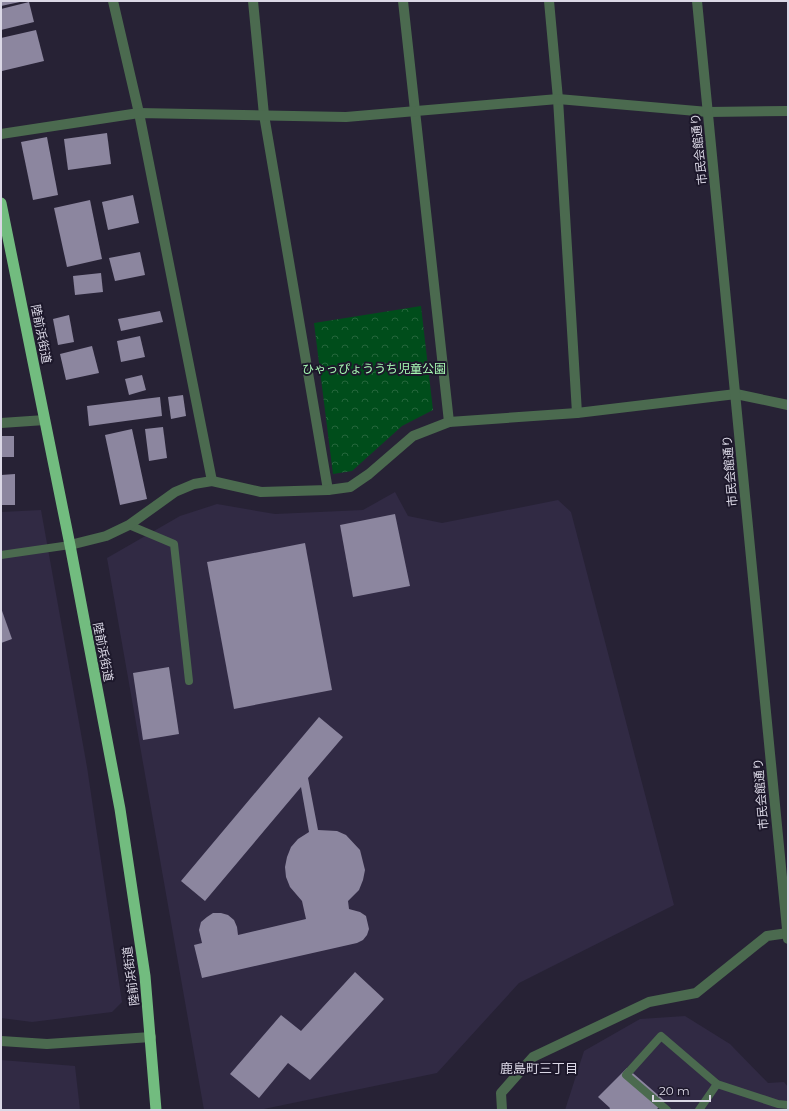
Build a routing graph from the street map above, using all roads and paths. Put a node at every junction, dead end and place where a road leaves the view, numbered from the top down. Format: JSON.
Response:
{"nodes":[{"id":1,"x":113,"y":1,"type":"edge"},
{"id":2,"x":253,"y":1,"type":"edge"},
{"id":3,"x":403,"y":1,"type":"edge"},
{"id":4,"x":549,"y":1,"type":"edge"},
{"id":5,"x":697,"y":1,"type":"edge"},
{"id":6,"x":558,"y":99,"type":"junction"},
{"id":7,"x":415,"y":111,"type":"junction"},
{"id":8,"x":788,"y":111,"type":"edge"},
{"id":9,"x":708,"y":112,"type":"junction"},
{"id":10,"x":139,"y":113,"type":"junction"},
{"id":11,"x":264,"y":115,"type":"junction"},
{"id":12,"x":1,"y":134,"type":"edge"},
{"id":13,"x":1,"y":203,"type":"edge"},
{"id":14,"x":736,"y":394,"type":"junction"},
{"id":15,"x":788,"y":405,"type":"edge"},
{"id":16,"x":577,"y":413,"type":"junction"},
{"id":17,"x":45,"y":420,"type":"junction"},
{"id":18,"x":1,"y":422,"type":"edge"},
{"id":19,"x":448,"y":422,"type":"junction"},
{"id":20,"x":212,"y":481,"type":"junction"},
{"id":21,"x":328,"y":490,"type":"junction"},
{"id":22,"x":129,"y":525,"type":"junction"},
{"id":23,"x":70,"y":545,"type":"junction"},
{"id":24,"x":1,"y":555,"type":"edge"},
{"id":25,"x":189,"y":681,"type":"dead end"},
{"id":26,"x":788,"y":935,"type":"edge"},
{"id":27,"x":151,"y":1037,"type":"junction"},
{"id":28,"x":1,"y":1041,"type":"edge"},
{"id":29,"x":717,"y":1084,"type":"junction"},
{"id":30,"x":788,"y":1105,"type":"edge"},
{"id":31,"x":156,"y":1110,"type":"edge"},
{"id":32,"x":502,"y":1110,"type":"edge"},
{"id":33,"x":667,"y":1110,"type":"edge"},
{"id":34,"x":699,"y":1110,"type":"edge"}],
"edges":[{"from":1,"to":10,"type":"street"},
{"from":2,"to":11,"type":"street"},
{"from":3,"to":7,"type":"street"},
{"from":4,"to":6,"type":"street"},
{"from":5,"to":9,"type":"street","name":"市民会館通り"},
{"from":6,"to":7,"type":"street"},
{"from":6,"to":9,"type":"street"},
{"from":6,"to":16,"type":"street"},
{"from":7,"to":11,"type":"street"},
{"from":7,"to":19,"type":"street"},
{"from":8,"to":9,"type":"street"},
{"from":9,"to":14,"type":"street","name":"市民会館通り"},
{"from":10,"to":11,"type":"street"},
{"from":10,"to":12,"type":"street"},
{"from":10,"to":20,"type":"street"},
{"from":11,"to":21,"type":"street"},
{"from":13,"to":17,"type":"highway","name":"陸前浜街道"},
{"from":14,"to":15,"type":"street"},
{"from":14,"to":16,"type":"street"},
{"from":14,"to":26,"type":"street","name":"市民会館通り"},
{"from":16,"to":19,"type":"street"},
{"from":17,"to":18,"type":"street"},
{"from":17,"to":23,"type":"highway","name":"陸前浜街道"},
{"from":19,"to":21,"type":"street"},
{"from":20,"to":21,"type":"street"},
{"from":20,"to":22,"type":"street"},
{"from":22,"to":23,"type":"street"},
{"from":22,"to":25,"type":"lane"},
{"from":23,"to":24,"type":"lane"},
{"from":23,"to":27,"type":"highway","name":"陸前浜街道"},
{"from":26,"to":32,"type":"street"},
{"from":27,"to":28,"type":"street"},
{"from":27,"to":31,"type":"highway","name":"陸前浜街道"},
{"from":29,"to":30,"type":"lane"},
{"from":29,"to":33,"type":"lane"},
{"from":29,"to":34,"type":"lane"}]}
